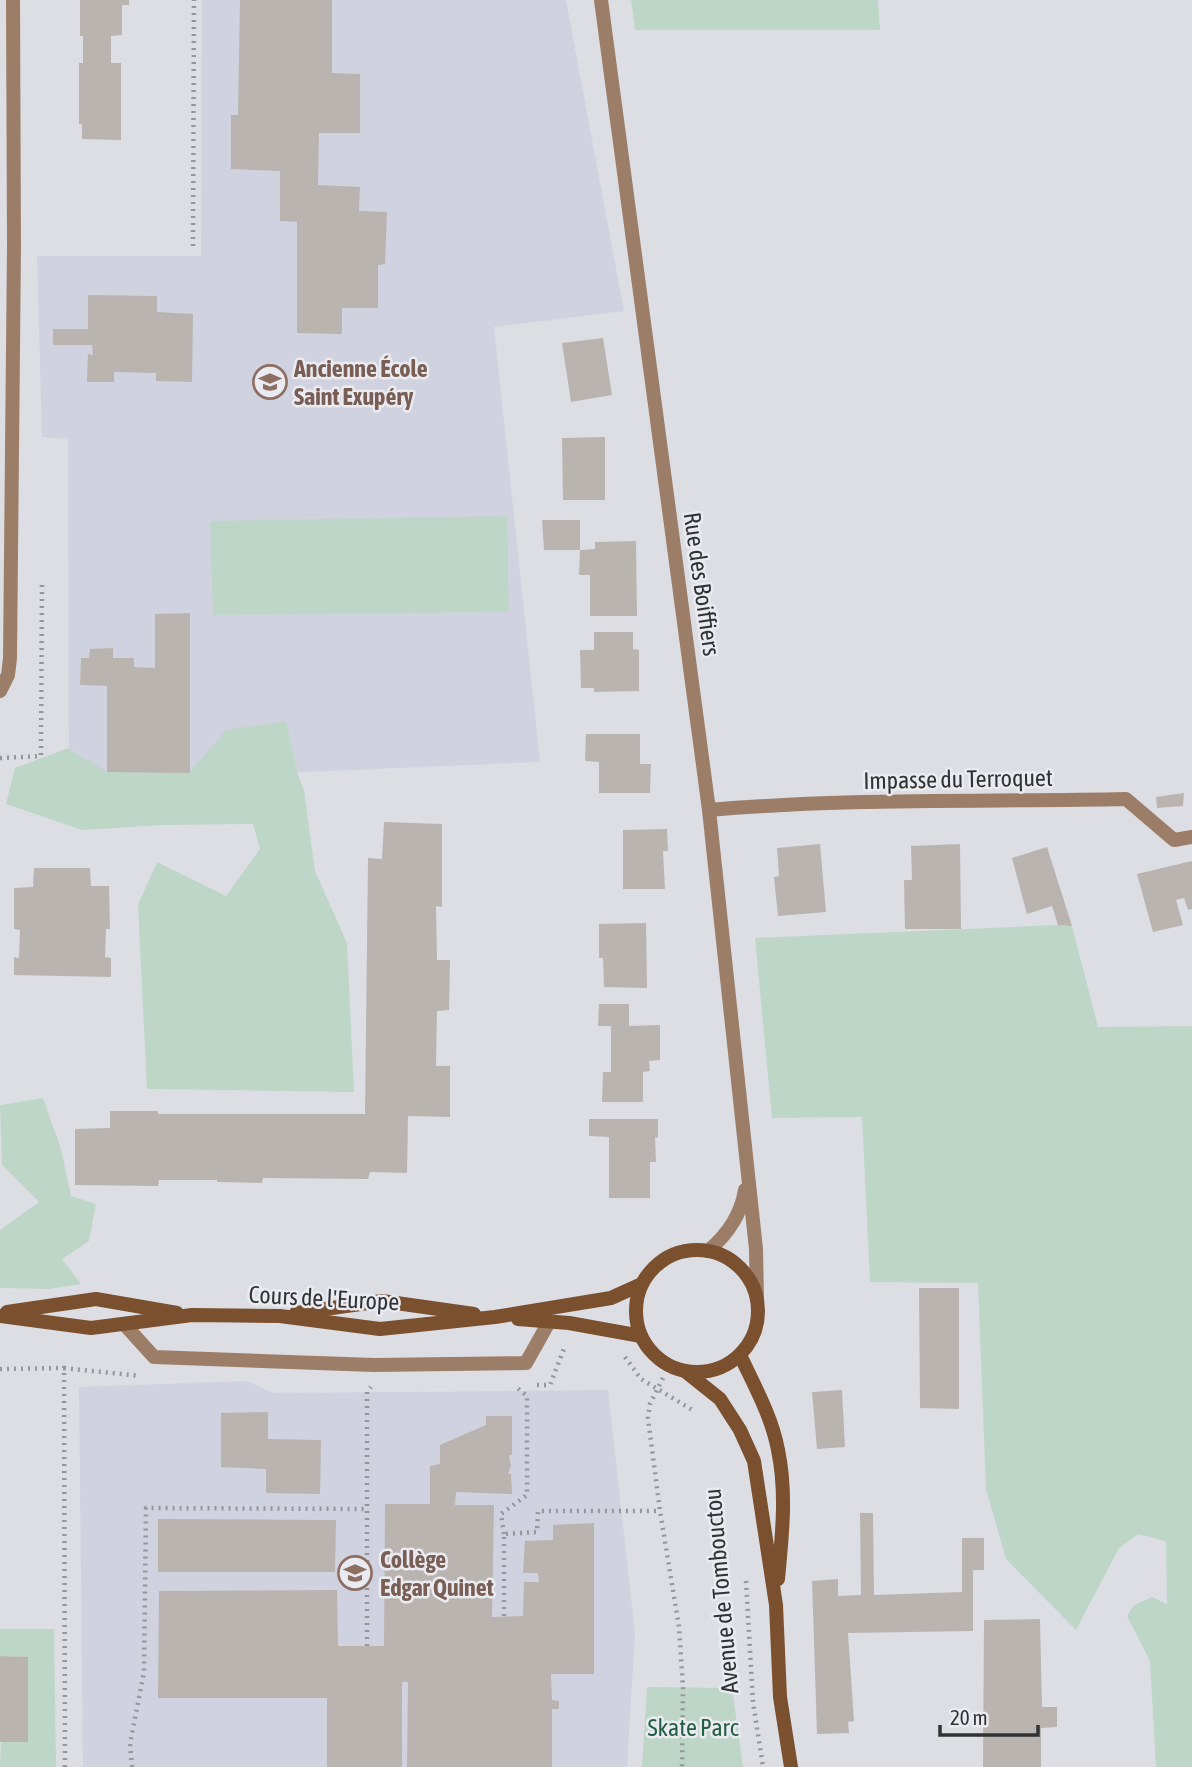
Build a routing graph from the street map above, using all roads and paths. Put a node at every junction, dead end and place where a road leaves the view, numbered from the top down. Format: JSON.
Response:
{"nodes":[{"id":1,"x":13,"y":0,"type":"edge"},
{"id":2,"x":194,"y":0,"type":"edge"},
{"id":3,"x":601,"y":0,"type":"edge"},
{"id":4,"x":193,"y":246,"type":"dead end"},
{"id":5,"x":42,"y":582,"type":"dead end"},
{"id":6,"x":0,"y":691,"type":"edge"},
{"id":7,"x":0,"y":758,"type":"edge"},
{"id":8,"x":709,"y":810,"type":"junction"},
{"id":9,"x":1192,"y":837,"type":"edge"},
{"id":10,"x":747,"y":1174,"type":"junction"},
{"id":11,"x":708,"y":1251,"type":"junction"},
{"id":12,"x":642,"y":1284,"type":"junction"},
{"id":13,"x":757,"y":1299,"type":"junction"},
{"id":14,"x":0,"y":1315,"type":"edge"},
{"id":15,"x":192,"y":1315,"type":"junction"},
{"id":16,"x":280,"y":1316,"type":"junction"},
{"id":17,"x":495,"y":1317,"type":"junction"},
{"id":18,"x":549,"y":1322,"type":"junction"},
{"id":19,"x":124,"y":1324,"type":"junction"},
{"id":20,"x":641,"y":1336,"type":"junction"},
{"id":21,"x":622,"y":1353,"type":"dead end"},
{"id":22,"x":740,"y":1355,"type":"junction"},
{"id":23,"x":526,"y":1363,"type":"junction"},
{"id":24,"x":669,"y":1366,"type":"junction"},
{"id":25,"x":0,"y":1368,"type":"edge"},
{"id":26,"x":64,"y":1368,"type":"junction"},
{"id":27,"x":685,"y":1371,"type":"junction"},
{"id":28,"x":153,"y":1377,"type":"dead end"},
{"id":29,"x":360,"y":1387,"type":"dead end"},
{"id":30,"x":657,"y":1390,"type":"junction"},
{"id":31,"x":697,"y":1412,"type":"dead end"},
{"id":32,"x":367,"y":1509,"type":"junction"},
{"id":33,"x":660,"y":1511,"type":"junction"},
{"id":34,"x":504,"y":1534,"type":"junction"},
{"id":35,"x":746,"y":1579,"type":"dead end"},
{"id":36,"x":776,"y":1605,"type":"junction"},
{"id":37,"x":504,"y":1616,"type":"dead end"},
{"id":38,"x":367,"y":1646,"type":"dead end"},
{"id":39,"x":65,"y":1767,"type":"edge"},
{"id":40,"x":132,"y":1767,"type":"edge"},
{"id":41,"x":681,"y":1767,"type":"edge"},
{"id":42,"x":763,"y":1767,"type":"edge"},
{"id":43,"x":791,"y":1767,"type":"edge"}],
"edges":[{"from":1,"to":6,"type":"street"},
{"from":2,"to":4,"type":"path"},
{"from":3,"to":8,"type":"street","name":"Rue des Boiffiers"},
{"from":5,"to":7,"type":"path"},
{"from":8,"to":9,"type":"street","name":"Impasse du Terroquet"},
{"from":8,"to":10,"type":"street","name":"Rue des Boiffiers"},
{"from":10,"to":11,"type":"street","name":"Rue des Boiffiers"},
{"from":10,"to":13,"type":"street","name":"Rue des Boiffiers"},
{"from":11,"to":12,"type":"street"},
{"from":11,"to":13,"type":"street"},
{"from":12,"to":17,"type":"street","name":"Cours de l'Europe"},
{"from":12,"to":20,"type":"street"},
{"from":13,"to":22,"type":"street"},
{"from":14,"to":15,"type":"street","name":"Cours de l'Europe"},
{"from":14,"to":19,"type":"street","name":"Cours de l'Europe"},
{"from":15,"to":16,"type":"street","name":"Cours de l'Europe"},
{"from":15,"to":19,"type":"street","name":"Cours de l'Europe"},
{"from":16,"to":17,"type":"street","name":"Cours de l'Europe"},
{"from":16,"to":17,"type":"street"},
{"from":17,"to":18,"type":"street","name":"Cours de l'Europe"},
{"from":18,"to":20,"type":"street","name":"Cours de l'Europe"},
{"from":18,"to":23,"type":"street"},
{"from":19,"to":23,"type":"street"},
{"from":20,"to":24,"type":"street"},
{"from":21,"to":30,"type":"path"},
{"from":22,"to":27,"type":"street"},
{"from":22,"to":36,"type":"street","name":"Avenue de Tombouctou"},
{"from":23,"to":34,"type":"path"},
{"from":24,"to":27,"type":"street"},
{"from":24,"to":30,"type":"path"},
{"from":25,"to":26,"type":"path"},
{"from":26,"to":28,"type":"path"},
{"from":26,"to":39,"type":"path"},
{"from":27,"to":36,"type":"street","name":"Avenue de Tombouctou"},
{"from":29,"to":32,"type":"path"},
{"from":30,"to":31,"type":"path"},
{"from":30,"to":33,"type":"path"},
{"from":32,"to":38,"type":"path"},
{"from":32,"to":40,"type":"path"},
{"from":33,"to":34,"type":"path"},
{"from":33,"to":41,"type":"path"},
{"from":34,"to":37,"type":"path"},
{"from":35,"to":42,"type":"path","name":"Avenue de Tombouctou"},
{"from":36,"to":43,"type":"street","name":"Avenue de Tombouctou"}]}
